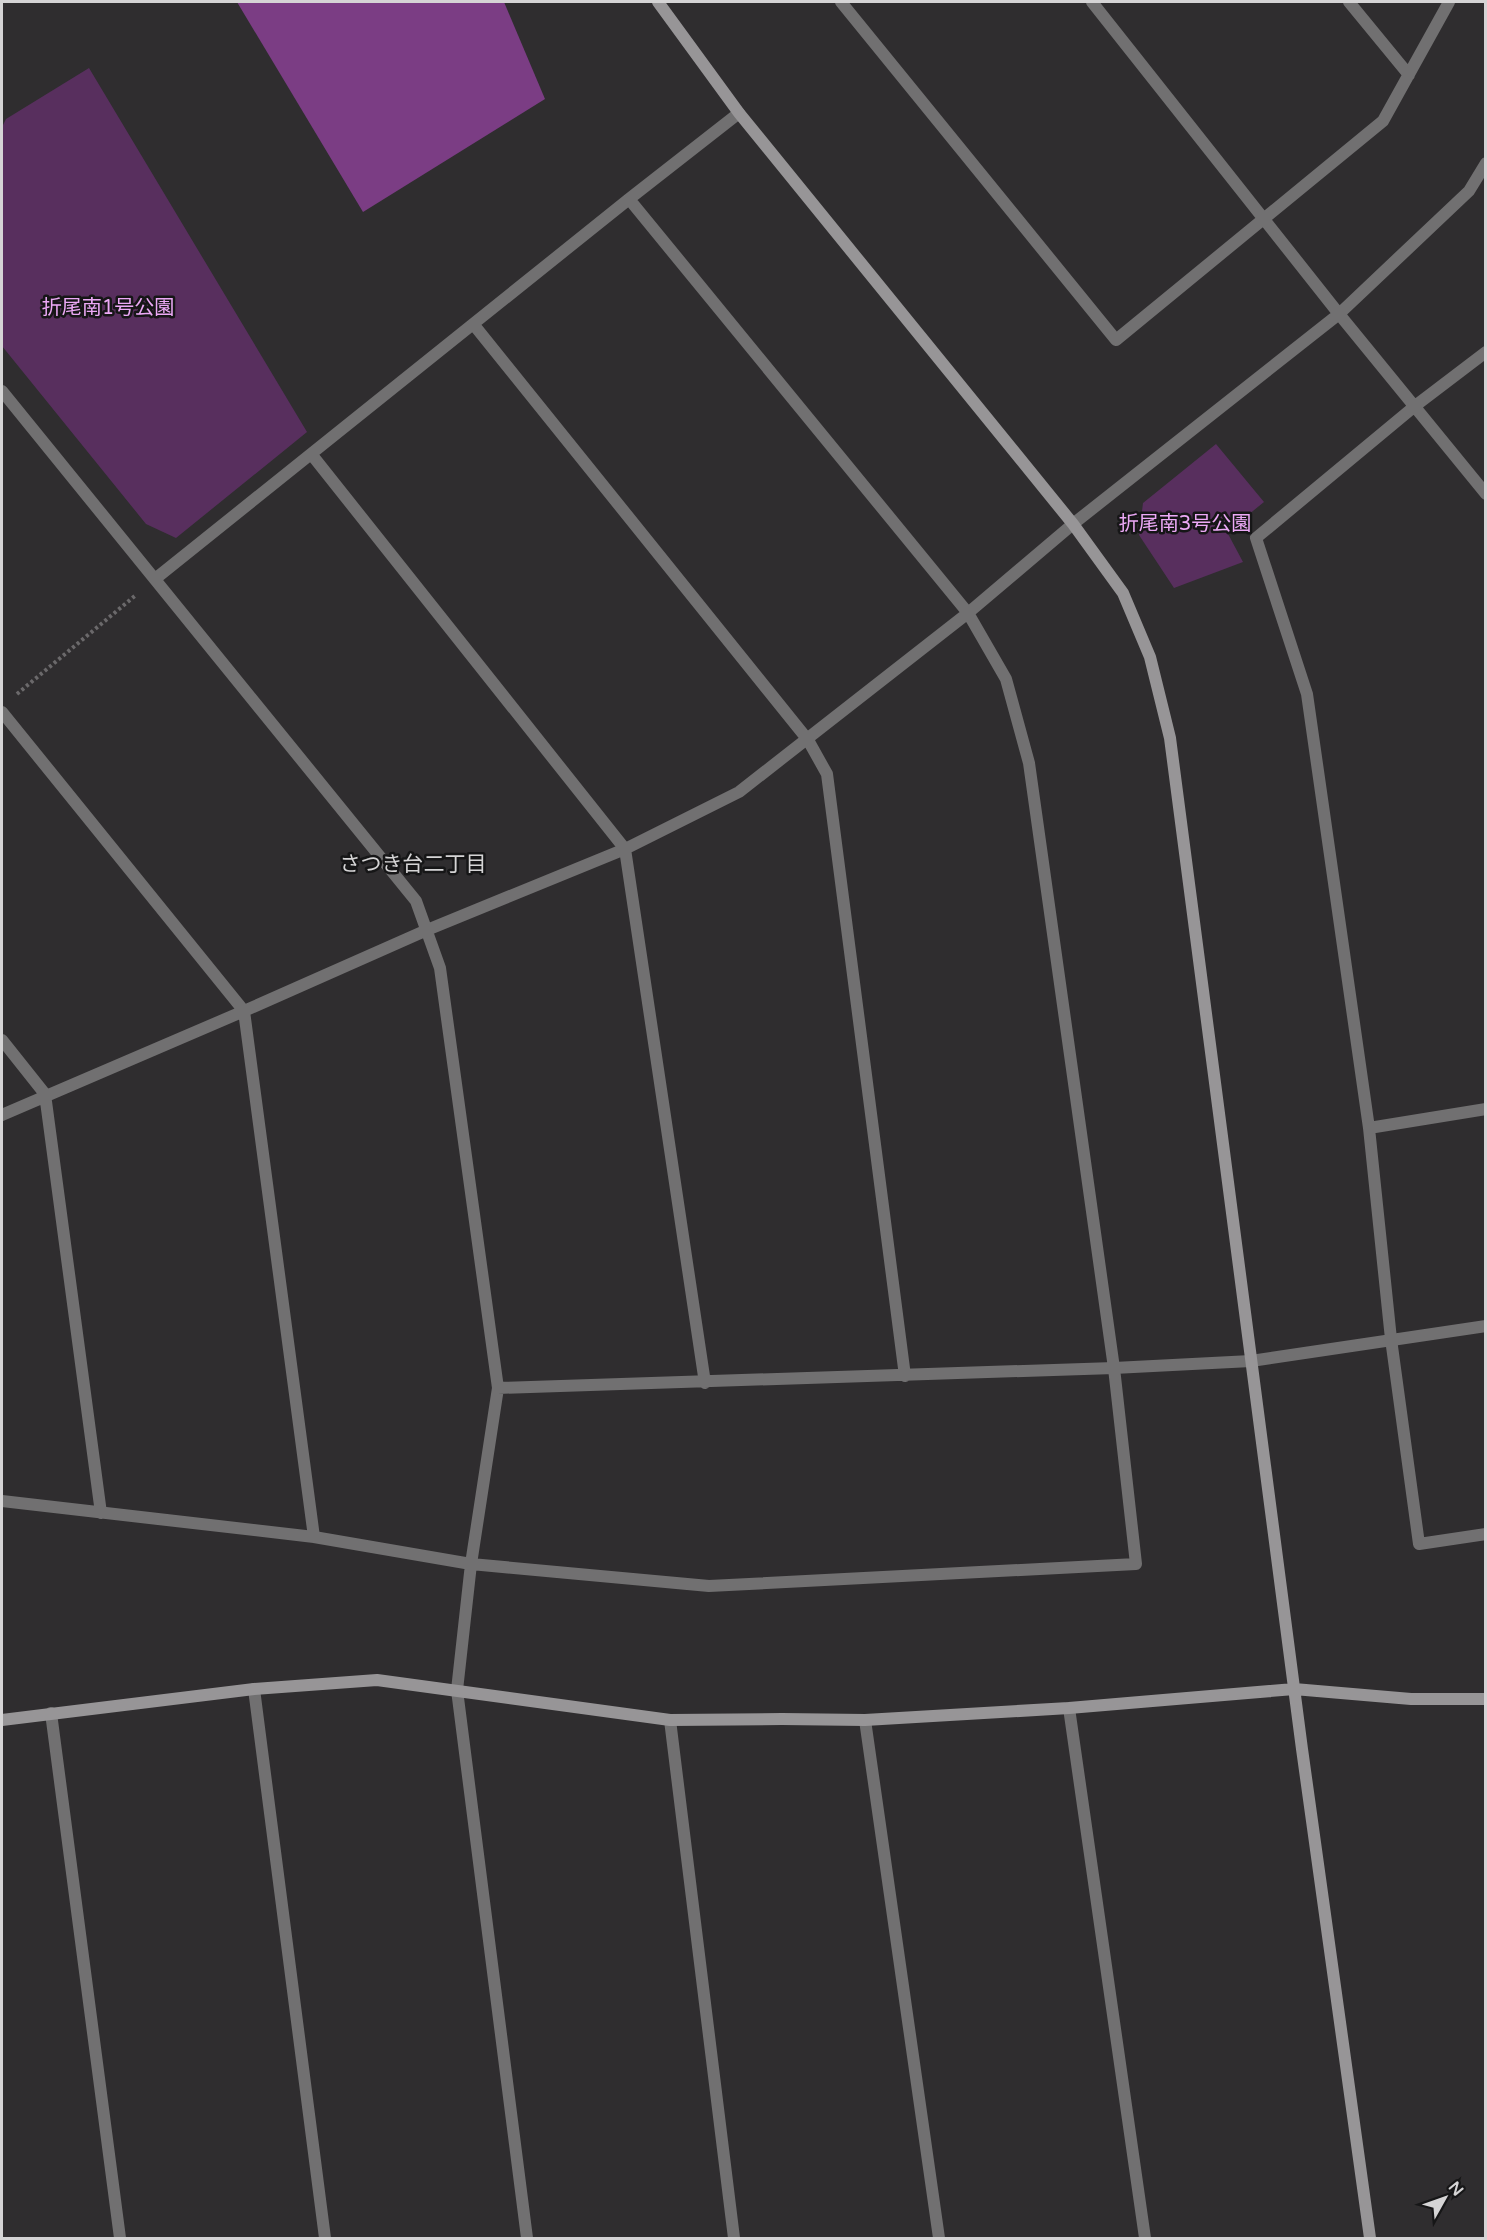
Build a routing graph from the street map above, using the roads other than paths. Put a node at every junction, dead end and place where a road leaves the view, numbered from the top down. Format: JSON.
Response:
{"nodes":[{"id":1,"x":658,"y":2,"type":"edge"},
{"id":2,"x":841,"y":2,"type":"edge"},
{"id":3,"x":1092,"y":2,"type":"edge"},
{"id":4,"x":1348,"y":2,"type":"edge"},
{"id":5,"x":1449,"y":2,"type":"edge"},
{"id":6,"x":1409,"y":75,"type":"junction"},
{"id":7,"x":739,"y":113,"type":"junction"},
{"id":8,"x":1485,"y":163,"type":"edge"},
{"id":9,"x":629,"y":199,"type":"junction"},
{"id":10,"x":1264,"y":218,"type":"junction"},
{"id":11,"x":1339,"y":314,"type":"junction"},
{"id":12,"x":474,"y":325,"type":"junction"},
{"id":13,"x":1485,"y":352,"type":"edge"},
{"id":14,"x":2,"y":391,"type":"edge"},
{"id":15,"x":1415,"y":406,"type":"junction"},
{"id":16,"x":312,"y":455,"type":"junction"},
{"id":17,"x":1485,"y":494,"type":"edge"},
{"id":18,"x":1073,"y":524,"type":"junction"},
{"id":19,"x":155,"y":579,"type":"junction"},
{"id":20,"x":968,"y":613,"type":"junction"},
{"id":21,"x":2,"y":712,"type":"edge"},
{"id":22,"x":808,"y":740,"type":"junction"},
{"id":23,"x":625,"y":849,"type":"junction"},
{"id":24,"x":427,"y":930,"type":"junction"},
{"id":25,"x":244,"y":1011,"type":"junction"},
{"id":26,"x":2,"y":1040,"type":"edge"},
{"id":27,"x":45,"y":1094,"type":"junction"},
{"id":28,"x":1485,"y":1110,"type":"edge"},
{"id":29,"x":2,"y":1115,"type":"edge"},
{"id":30,"x":1369,"y":1128,"type":"junction"},
{"id":31,"x":1485,"y":1326,"type":"edge"},
{"id":32,"x":1391,"y":1339,"type":"junction"},
{"id":33,"x":1251,"y":1361,"type":"junction"},
{"id":34,"x":1114,"y":1368,"type":"junction"},
{"id":35,"x":905,"y":1376,"type":"junction"},
{"id":36,"x":705,"y":1383,"type":"junction"},
{"id":37,"x":498,"y":1388,"type":"junction"},
{"id":38,"x":2,"y":1500,"type":"edge"},
{"id":39,"x":101,"y":1513,"type":"junction"},
{"id":40,"x":1485,"y":1534,"type":"edge"},
{"id":41,"x":314,"y":1537,"type":"junction"},
{"id":42,"x":471,"y":1563,"type":"junction"},
{"id":43,"x":254,"y":1689,"type":"junction"},
{"id":44,"x":1294,"y":1689,"type":"junction"},
{"id":45,"x":457,"y":1690,"type":"junction"},
{"id":46,"x":1485,"y":1699,"type":"edge"},
{"id":47,"x":1069,"y":1708,"type":"junction"},
{"id":48,"x":51,"y":1713,"type":"junction"},
{"id":49,"x":2,"y":1720,"type":"edge"},
{"id":50,"x":670,"y":1720,"type":"junction"},
{"id":51,"x":865,"y":1720,"type":"junction"},
{"id":52,"x":120,"y":2238,"type":"edge"},
{"id":53,"x":326,"y":2238,"type":"edge"},
{"id":54,"x":527,"y":2238,"type":"edge"},
{"id":55,"x":734,"y":2238,"type":"edge"},
{"id":56,"x":939,"y":2238,"type":"edge"},
{"id":57,"x":1145,"y":2238,"type":"edge"},
{"id":58,"x":1370,"y":2238,"type":"edge"}],
"edges":[{"from":1,"to":7,"type":"street"},
{"from":2,"to":10,"type":"street"},
{"from":3,"to":10,"type":"street"},
{"from":4,"to":6,"type":"street"},
{"from":5,"to":6,"type":"street"},
{"from":6,"to":10,"type":"street"},
{"from":7,"to":9,"type":"street"},
{"from":7,"to":18,"type":"street"},
{"from":8,"to":11,"type":"street"},
{"from":9,"to":12,"type":"street"},
{"from":9,"to":20,"type":"street"},
{"from":10,"to":11,"type":"street"},
{"from":11,"to":15,"type":"street"},
{"from":11,"to":18,"type":"street"},
{"from":12,"to":16,"type":"street"},
{"from":12,"to":22,"type":"street"},
{"from":13,"to":15,"type":"street"},
{"from":14,"to":19,"type":"street"},
{"from":15,"to":17,"type":"street"},
{"from":15,"to":30,"type":"street"},
{"from":16,"to":19,"type":"street"},
{"from":16,"to":23,"type":"street"},
{"from":18,"to":20,"type":"street"},
{"from":18,"to":33,"type":"street"},
{"from":19,"to":24,"type":"street"},
{"from":20,"to":22,"type":"street"},
{"from":20,"to":34,"type":"street"},
{"from":21,"to":25,"type":"street"},
{"from":22,"to":23,"type":"street"},
{"from":22,"to":35,"type":"street"},
{"from":23,"to":24,"type":"street"},
{"from":23,"to":36,"type":"street"},
{"from":24,"to":25,"type":"street"},
{"from":24,"to":37,"type":"street"},
{"from":25,"to":27,"type":"street"},
{"from":25,"to":41,"type":"street"},
{"from":26,"to":27,"type":"street"},
{"from":27,"to":29,"type":"street"},
{"from":27,"to":39,"type":"street"},
{"from":28,"to":30,"type":"street"},
{"from":30,"to":32,"type":"street"},
{"from":31,"to":32,"type":"street"},
{"from":32,"to":33,"type":"street"},
{"from":32,"to":40,"type":"street"},
{"from":33,"to":34,"type":"street"},
{"from":33,"to":44,"type":"street"},
{"from":34,"to":35,"type":"street"},
{"from":34,"to":42,"type":"street"},
{"from":35,"to":36,"type":"street"},
{"from":36,"to":37,"type":"street"},
{"from":37,"to":42,"type":"street"},
{"from":38,"to":39,"type":"street"},
{"from":39,"to":41,"type":"street"},
{"from":41,"to":42,"type":"street"},
{"from":42,"to":45,"type":"street"},
{"from":43,"to":45,"type":"street"},
{"from":43,"to":48,"type":"street"},
{"from":43,"to":53,"type":"street"},
{"from":44,"to":46,"type":"street"},
{"from":44,"to":47,"type":"street"},
{"from":44,"to":58,"type":"street"},
{"from":45,"to":50,"type":"street"},
{"from":45,"to":54,"type":"street"},
{"from":47,"to":51,"type":"street"},
{"from":47,"to":57,"type":"street"},
{"from":48,"to":49,"type":"street"},
{"from":48,"to":52,"type":"street"},
{"from":50,"to":51,"type":"street"},
{"from":50,"to":55,"type":"street"},
{"from":51,"to":56,"type":"street"}]}
